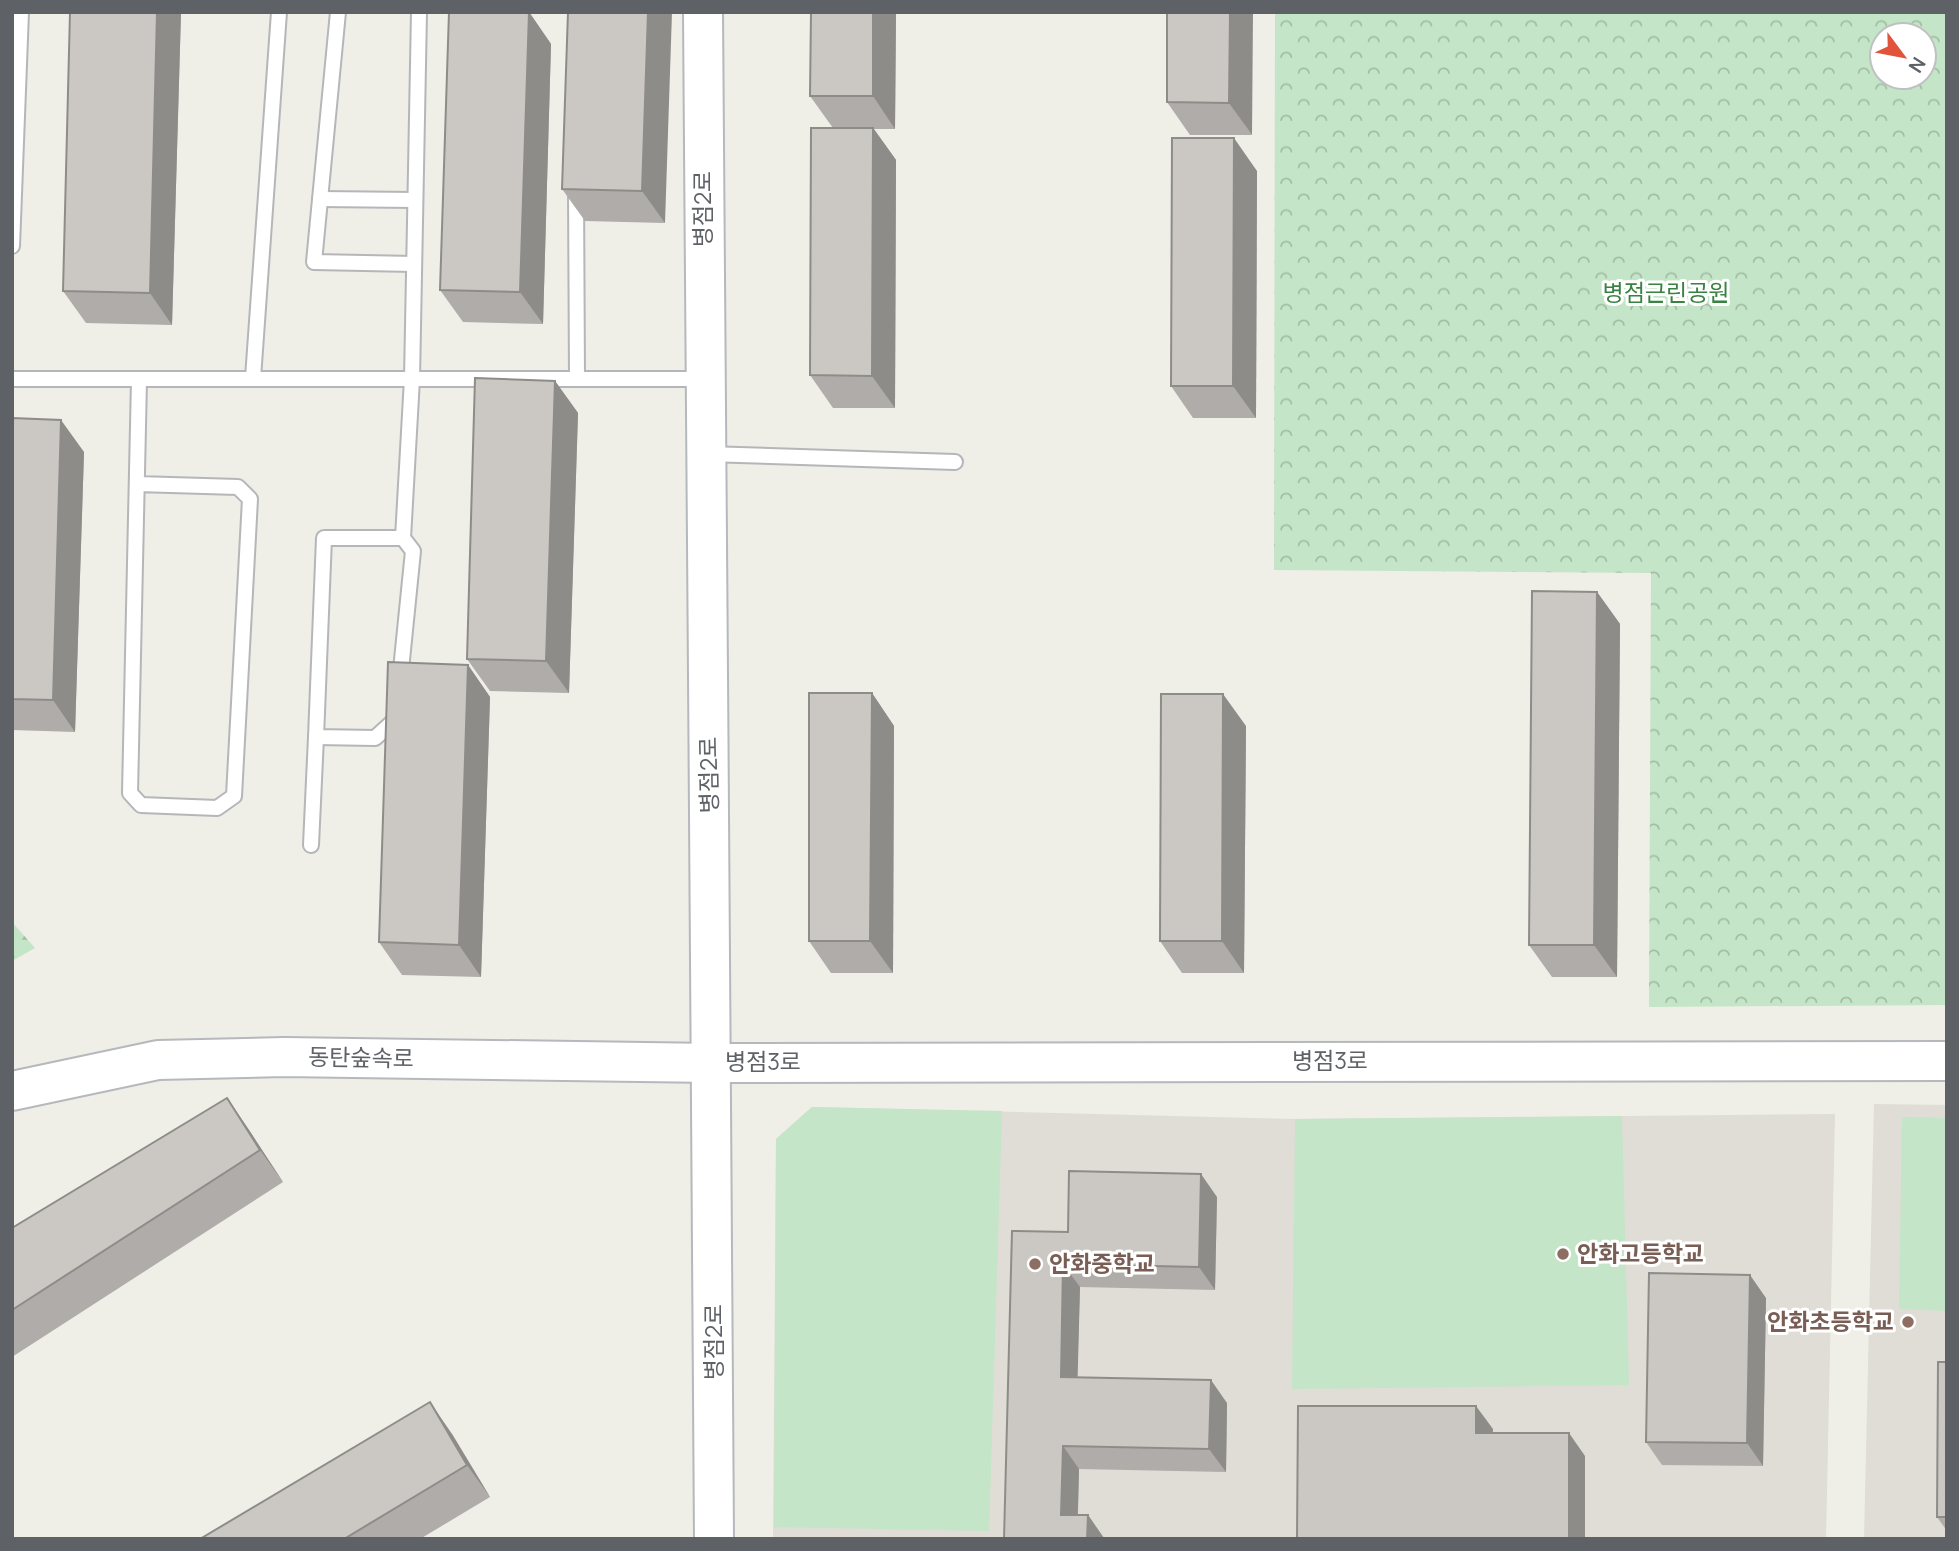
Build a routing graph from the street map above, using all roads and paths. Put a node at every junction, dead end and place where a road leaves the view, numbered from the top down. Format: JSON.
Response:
{"nodes":[{"id":1,"x":21,"y":12,"type":"edge"},
{"id":2,"x":279,"y":12,"type":"edge"},
{"id":3,"x":338,"y":12,"type":"edge"},
{"id":4,"x":419,"y":12,"type":"edge"},
{"id":5,"x":703,"y":12,"type":"edge"},
{"id":6,"x":576,"y":177,"type":"edge"},
{"id":7,"x":320,"y":199,"type":"junction"},
{"id":8,"x":415,"y":200,"type":"junction"},
{"id":9,"x":12,"y":246,"type":"edge"},
{"id":10,"x":414,"y":264,"type":"junction"},
{"id":11,"x":577,"y":378,"type":"junction"},
{"id":12,"x":12,"y":379,"type":"edge"},
{"id":13,"x":253,"y":379,"type":"junction"},
{"id":14,"x":412,"y":379,"type":"junction"},
{"id":15,"x":704,"y":379,"type":"junction"},
{"id":16,"x":139,"y":380,"type":"junction"},
{"id":17,"x":705,"y":454,"type":"junction"},
{"id":18,"x":956,"y":462,"type":"dead end"},
{"id":19,"x":137,"y":484,"type":"junction"},
{"id":20,"x":403,"y":538,"type":"junction"},
{"id":21,"x":316,"y":737,"type":"junction"},
{"id":22,"x":310,"y":845,"type":"dead end"},
{"id":23,"x":1947,"y":1061,"type":"edge"},
{"id":24,"x":713,"y":1062,"type":"junction"},
{"id":25,"x":12,"y":1091,"type":"edge"},
{"id":26,"x":714,"y":1539,"type":"edge"}],
"edges":[{"from":1,"to":9,"type":"lane"},
{"from":2,"to":13,"type":"lane"},
{"from":3,"to":7,"type":"lane"},
{"from":4,"to":8,"type":"lane"},
{"from":5,"to":15,"type":"street","name":"병점2로"},
{"from":6,"to":11,"type":"lane"},
{"from":7,"to":8,"type":"lane"},
{"from":7,"to":10,"type":"lane"},
{"from":8,"to":10,"type":"lane"},
{"from":10,"to":14,"type":"lane"},
{"from":11,"to":14,"type":"lane"},
{"from":11,"to":15,"type":"lane"},
{"from":12,"to":16,"type":"lane"},
{"from":13,"to":14,"type":"lane"},
{"from":13,"to":16,"type":"lane"},
{"from":14,"to":20,"type":"lane"},
{"from":15,"to":17,"type":"street","name":"병점2로"},
{"from":16,"to":19,"type":"lane"},
{"from":17,"to":18,"type":"lane"},
{"from":17,"to":24,"type":"street","name":"병점2로"},
{"from":19,"to":19,"type":"lane"},
{"from":20,"to":21,"type":"lane"},
{"from":20,"to":21,"type":"lane"},
{"from":21,"to":22,"type":"lane"},
{"from":23,"to":24,"type":"street","name":"병점3로"},
{"from":24,"to":25,"type":"street","name":"동탄숲속로"},
{"from":24,"to":26,"type":"street","name":"병점2로"}]}
